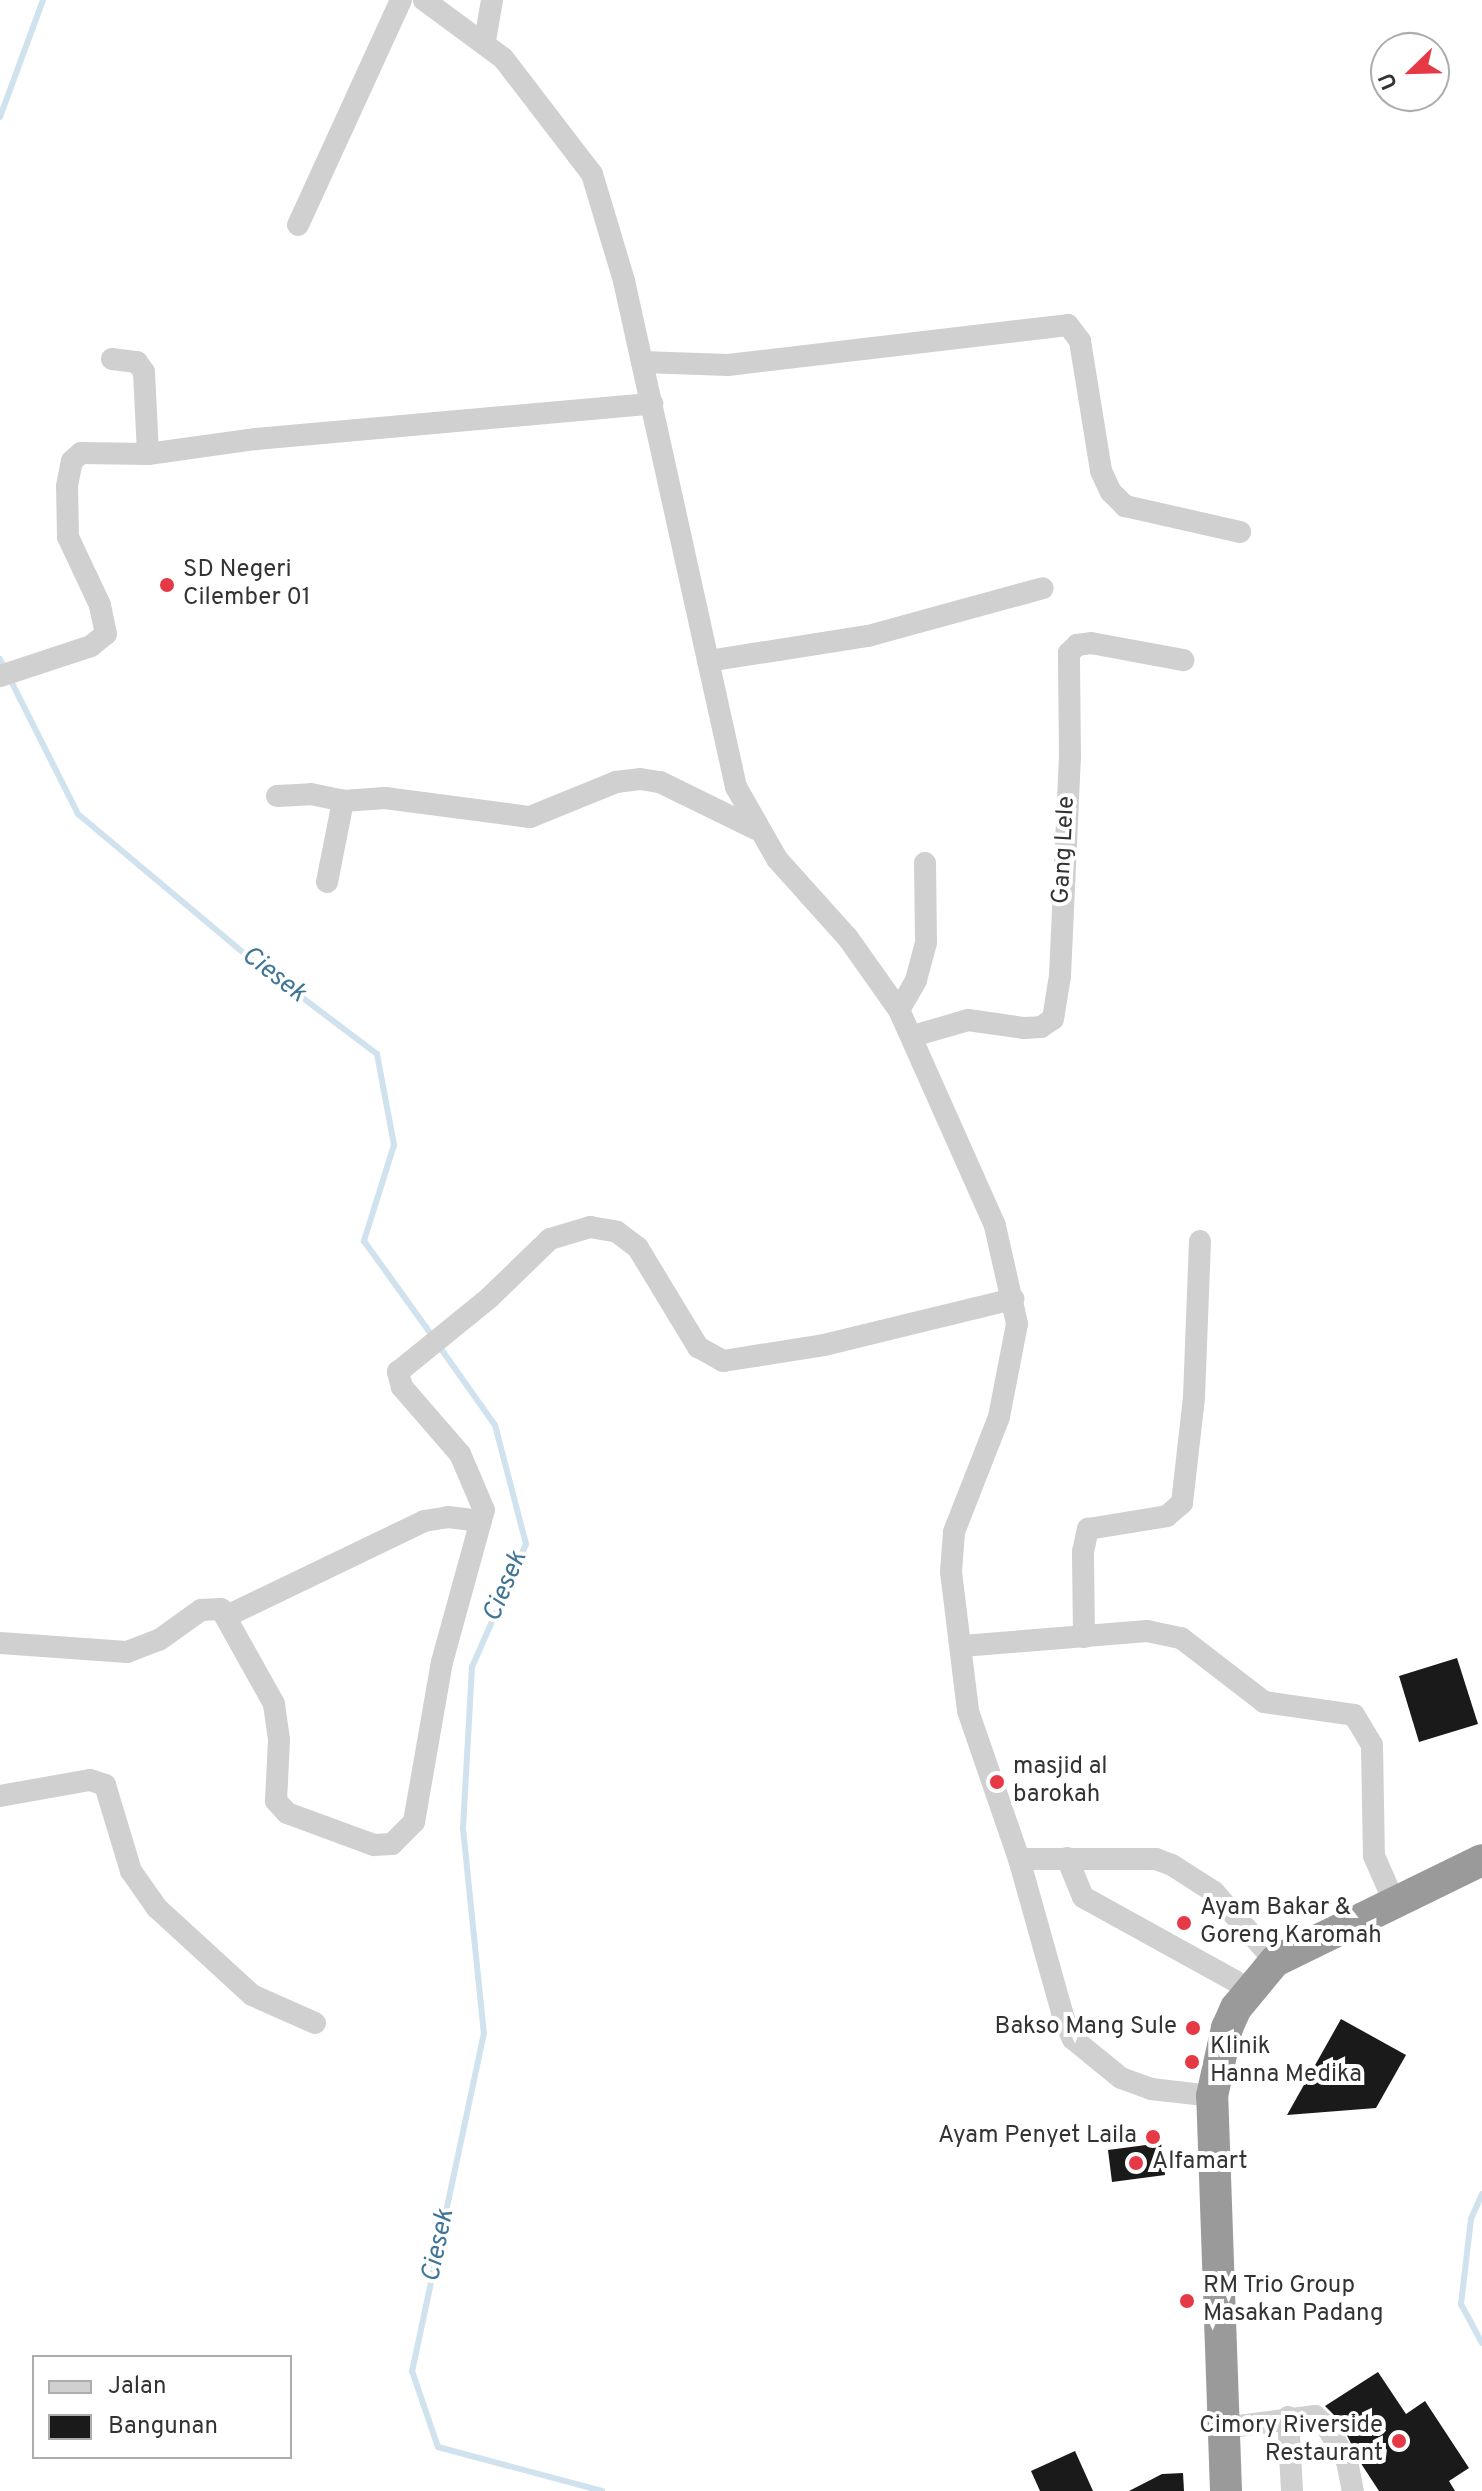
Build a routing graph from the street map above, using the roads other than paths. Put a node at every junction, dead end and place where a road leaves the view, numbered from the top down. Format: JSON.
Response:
{"nodes":[{"id":1,"x":401,"y":0,"type":"edge"},
{"id":2,"x":424,"y":0,"type":"edge"},
{"id":3,"x":492,"y":0,"type":"edge"},
{"id":4,"x":485,"y":41,"type":"junction"},
{"id":5,"x":298,"y":225,"type":"dead end"},
{"id":6,"x":112,"y":359,"type":"dead end"},
{"id":7,"x":642,"y":362,"type":"junction"},
{"id":8,"x":652,"y":404,"type":"junction"},
{"id":9,"x":148,"y":454,"type":"junction"},
{"id":10,"x":1240,"y":532,"type":"dead end"},
{"id":11,"x":1043,"y":588,"type":"dead end"},
{"id":12,"x":1183,"y":660,"type":"dead end"},
{"id":13,"x":708,"y":661,"type":"junction"},
{"id":14,"x":0,"y":676,"type":"edge"},
{"id":15,"x":277,"y":796,"type":"dead end"},
{"id":16,"x":343,"y":801,"type":"junction"},
{"id":17,"x":757,"y":830,"type":"junction"},
{"id":18,"x":925,"y":863,"type":"dead end"},
{"id":19,"x":327,"y":882,"type":"dead end"},
{"id":20,"x":899,"y":1010,"type":"junction"},
{"id":21,"x":913,"y":1036,"type":"junction"},
{"id":22,"x":1200,"y":1241,"type":"dead end"},
{"id":23,"x":1013,"y":1299,"type":"junction"},
{"id":24,"x":481,"y":1521,"type":"junction"},
{"id":25,"x":229,"y":1615,"type":"junction"},
{"id":26,"x":1084,"y":1637,"type":"junction"},
{"id":27,"x":0,"y":1643,"type":"edge"},
{"id":28,"x":962,"y":1646,"type":"junction"},
{"id":29,"x":0,"y":1796,"type":"edge"},
{"id":30,"x":1067,"y":1858,"type":"junction"},
{"id":31,"x":1019,"y":1859,"type":"junction"},
{"id":32,"x":1482,"y":1860,"type":"edge"},
{"id":33,"x":1393,"y":1899,"type":"junction"},
{"id":34,"x":1275,"y":1961,"type":"junction"},
{"id":35,"x":1250,"y":1989,"type":"junction"},
{"id":36,"x":315,"y":2023,"type":"dead end"},
{"id":37,"x":1212,"y":2096,"type":"junction"},
{"id":38,"x":1288,"y":2417,"type":"junction"},
{"id":39,"x":1223,"y":2428,"type":"junction"},
{"id":40,"x":1226,"y":2491,"type":"edge"},
{"id":41,"x":1292,"y":2491,"type":"edge"},
{"id":42,"x":1353,"y":2491,"type":"edge"}],
"edges":[{"from":1,"to":5,"type":"street"},
{"from":2,"to":4,"type":"street"},
{"from":3,"to":4,"type":"street"},
{"from":4,"to":7,"type":"street"},
{"from":6,"to":9,"type":"street"},
{"from":7,"to":8,"type":"street"},
{"from":7,"to":10,"type":"street"},
{"from":8,"to":9,"type":"street"},
{"from":8,"to":13,"type":"street"},
{"from":9,"to":14,"type":"street"},
{"from":11,"to":13,"type":"street"},
{"from":12,"to":21,"type":"street","name":"Gang Lele"},
{"from":13,"to":17,"type":"street"},
{"from":15,"to":16,"type":"street"},
{"from":16,"to":17,"type":"street"},
{"from":16,"to":19,"type":"street"},
{"from":17,"to":20,"type":"street"},
{"from":18,"to":20,"type":"street"},
{"from":20,"to":21,"type":"street"},
{"from":21,"to":23,"type":"street"},
{"from":22,"to":26,"type":"street"},
{"from":23,"to":24,"type":"street"},
{"from":23,"to":28,"type":"street"},
{"from":24,"to":25,"type":"street"},
{"from":24,"to":25,"type":"street"},
{"from":25,"to":27,"type":"street"},
{"from":26,"to":28,"type":"street"},
{"from":26,"to":33,"type":"street"},
{"from":28,"to":31,"type":"street"},
{"from":29,"to":36,"type":"street"},
{"from":30,"to":31,"type":"street"},
{"from":30,"to":34,"type":"street"},
{"from":30,"to":35,"type":"street"},
{"from":31,"to":37,"type":"street"},
{"from":32,"to":33,"type":"highway"},
{"from":33,"to":34,"type":"highway"},
{"from":34,"to":35,"type":"highway"},
{"from":35,"to":37,"type":"highway"},
{"from":37,"to":39,"type":"highway"},
{"from":38,"to":39,"type":"street"},
{"from":38,"to":41,"type":"street"},
{"from":38,"to":42,"type":"street"},
{"from":39,"to":40,"type":"highway"}]}
